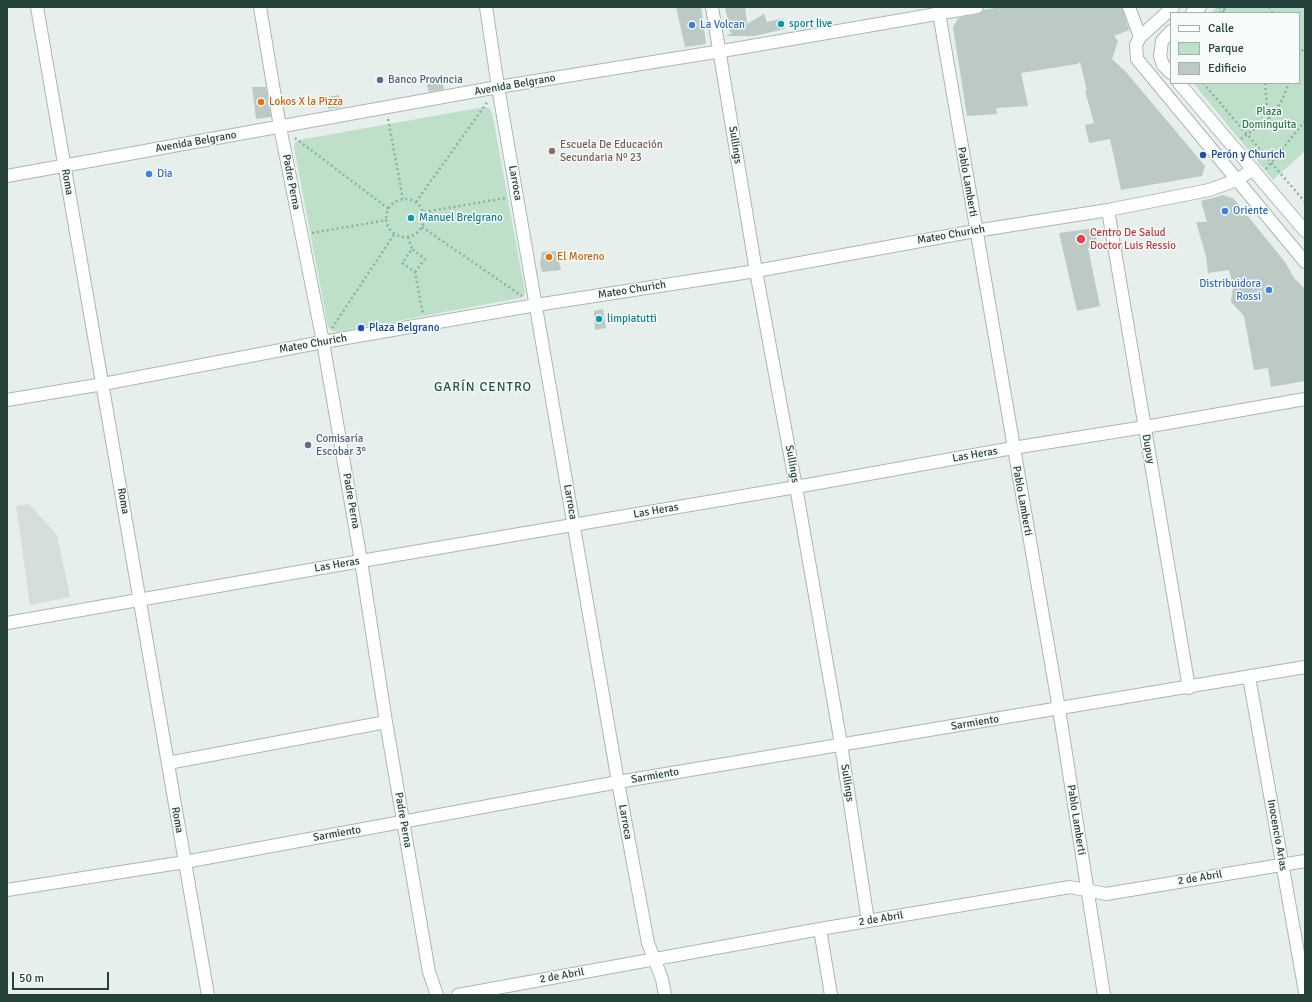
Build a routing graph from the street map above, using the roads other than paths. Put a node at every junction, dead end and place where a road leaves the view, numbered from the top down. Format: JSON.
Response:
{"nodes":[{"id":1,"x":37,"y":7,"type":"edge"},
{"id":2,"x":260,"y":7,"type":"edge"},
{"id":3,"x":486,"y":7,"type":"edge"},
{"id":4,"x":712,"y":7,"type":"edge"},
{"id":5,"x":977,"y":7,"type":"edge"},
{"id":6,"x":1129,"y":7,"type":"edge"},
{"id":7,"x":1173,"y":7,"type":"edge"},
{"id":8,"x":938,"y":10,"type":"edge"},
{"id":9,"x":1170,"y":32,"type":"edge"},
{"id":10,"x":1140,"y":37,"type":"junction"},
{"id":11,"x":720,"y":51,"type":"junction"},
{"id":12,"x":1170,"y":73,"type":"edge"},
{"id":13,"x":1180,"y":84,"type":"edge"},
{"id":14,"x":498,"y":87,"type":"junction"},
{"id":15,"x":280,"y":127,"type":"junction"},
{"id":16,"x":64,"y":167,"type":"junction"},
{"id":17,"x":1256,"y":172,"type":"junction"},
{"id":18,"x":7,"y":176,"type":"edge"},
{"id":19,"x":1237,"y":180,"type":"junction"},
{"id":20,"x":1108,"y":210,"type":"junction"},
{"id":21,"x":975,"y":231,"type":"junction"},
{"id":22,"x":1305,"y":231,"type":"edge"},
{"id":23,"x":1305,"y":262,"type":"edge"},
{"id":24,"x":756,"y":271,"type":"junction"},
{"id":25,"x":536,"y":305,"type":"junction"},
{"id":26,"x":323,"y":342,"type":"junction"},
{"id":27,"x":103,"y":384,"type":"junction"},
{"id":28,"x":1305,"y":399,"type":"edge"},
{"id":29,"x":7,"y":400,"type":"edge"},
{"id":30,"x":1145,"y":427,"type":"junction"},
{"id":31,"x":1013,"y":448,"type":"junction"},
{"id":32,"x":796,"y":487,"type":"junction"},
{"id":33,"x":574,"y":525,"type":"junction"},
{"id":34,"x":361,"y":561,"type":"junction"},
{"id":35,"x":140,"y":600,"type":"junction"},
{"id":36,"x":7,"y":623,"type":"edge"},
{"id":37,"x":1305,"y":667,"type":"edge"},
{"id":38,"x":1249,"y":677,"type":"junction"},
{"id":39,"x":1189,"y":688,"type":"junction"},
{"id":40,"x":1059,"y":709,"type":"junction"},
{"id":41,"x":386,"y":722,"type":"junction"},
{"id":42,"x":841,"y":744,"type":"junction"},
{"id":43,"x":168,"y":763,"type":"junction"},
{"id":44,"x":618,"y":782,"type":"junction"},
{"id":45,"x":404,"y":822,"type":"junction"},
{"id":46,"x":1305,"y":861,"type":"edge"},
{"id":47,"x":184,"y":862,"type":"junction"},
{"id":48,"x":1283,"y":865,"type":"junction"},
{"id":49,"x":7,"y":890,"type":"edge"},
{"id":50,"x":1087,"y":890,"type":"junction"},
{"id":51,"x":868,"y":921,"type":"junction"},
{"id":52,"x":820,"y":929,"type":"junction"},
{"id":53,"x":655,"y":959,"type":"junction"},
{"id":54,"x":1305,"y":992,"type":"edge"},
{"id":55,"x":208,"y":995,"type":"edge"},
{"id":56,"x":437,"y":995,"type":"edge"},
{"id":57,"x":458,"y":995,"type":"edge"},
{"id":58,"x":665,"y":995,"type":"edge"},
{"id":59,"x":831,"y":995,"type":"edge"},
{"id":60,"x":1104,"y":995,"type":"edge"}],
"edges":[{"from":1,"to":16,"type":"street","name":"Roma"},
{"from":2,"to":15,"type":"street","name":"Padre Perna"},
{"from":3,"to":14,"type":"street","name":"Larroca"},
{"from":4,"to":11,"type":"street","name":"Sullings"},
{"from":5,"to":8,"type":"street","name":"Avenida Belgrano"},
{"from":6,"to":10,"type":"street"},
{"from":7,"to":10,"type":"street"},
{"from":8,"to":11,"type":"street","name":"Avenida Belgrano"},
{"from":8,"to":21,"type":"street","name":"Pablo Lamberti"},
{"from":9,"to":12,"type":"street"},
{"from":10,"to":19,"type":"street"},
{"from":11,"to":14,"type":"street","name":"Avenida Belgrano"},
{"from":11,"to":24,"type":"street","name":"Sullings"},
{"from":13,"to":17,"type":"street"},
{"from":14,"to":15,"type":"street","name":"Avenida Belgrano"},
{"from":14,"to":25,"type":"street","name":"Larroca"},
{"from":15,"to":16,"type":"street","name":"Avenida Belgrano"},
{"from":15,"to":26,"type":"street","name":"Padre Perna"},
{"from":16,"to":18,"type":"street","name":"Avenida Belgrano"},
{"from":16,"to":27,"type":"street","name":"Roma"},
{"from":17,"to":19,"type":"street","name":"Mateo Churich"},
{"from":17,"to":22,"type":"street"},
{"from":19,"to":20,"type":"street","name":"Mateo Churich"},
{"from":19,"to":23,"type":"street"},
{"from":20,"to":21,"type":"street","name":"Mateo Churich"},
{"from":20,"to":30,"type":"street","name":"Dupuy"},
{"from":21,"to":24,"type":"street","name":"Mateo Churich"},
{"from":21,"to":31,"type":"street","name":"Pablo Lamberti"},
{"from":24,"to":25,"type":"street","name":"Mateo Churich"},
{"from":24,"to":32,"type":"street","name":"Sullings"},
{"from":25,"to":26,"type":"street","name":"Mateo Churich"},
{"from":25,"to":33,"type":"street","name":"Larroca"},
{"from":26,"to":27,"type":"street","name":"Mateo Churich"},
{"from":26,"to":34,"type":"street","name":"Padre Perna"},
{"from":27,"to":29,"type":"street","name":"Mateo Churich"},
{"from":27,"to":35,"type":"street","name":"Roma"},
{"from":28,"to":30,"type":"street","name":"Las Heras"},
{"from":30,"to":31,"type":"street","name":"Las Heras"},
{"from":30,"to":39,"type":"street","name":"Dupuy"},
{"from":31,"to":32,"type":"street","name":"Las Heras"},
{"from":31,"to":40,"type":"street","name":"Pablo Lamberti"},
{"from":32,"to":33,"type":"street","name":"Las Heras"},
{"from":32,"to":42,"type":"street","name":"Sullings"},
{"from":33,"to":34,"type":"street","name":"Las Heras"},
{"from":33,"to":44,"type":"street","name":"Larroca"},
{"from":34,"to":35,"type":"street","name":"Las Heras"},
{"from":34,"to":41,"type":"street","name":"Padre Perna"},
{"from":35,"to":36,"type":"street","name":"Las Heras"},
{"from":35,"to":43,"type":"street","name":"Roma"},
{"from":37,"to":38,"type":"street","name":"Sarmiento"},
{"from":38,"to":39,"type":"street","name":"Sarmiento"},
{"from":38,"to":48,"type":"street","name":"Inocencio Arias"},
{"from":39,"to":40,"type":"street","name":"Sarmiento"},
{"from":40,"to":42,"type":"street","name":"Sarmiento"},
{"from":40,"to":50,"type":"street","name":"Pablo Lamberti"},
{"from":41,"to":43,"type":"street"},
{"from":41,"to":45,"type":"street","name":"Padre Perna"},
{"from":42,"to":44,"type":"street","name":"Sarmiento"},
{"from":42,"to":51,"type":"street","name":"Sullings"},
{"from":43,"to":47,"type":"street","name":"Roma"},
{"from":44,"to":45,"type":"street","name":"Sarmiento"},
{"from":44,"to":53,"type":"street","name":"Larroca"},
{"from":45,"to":47,"type":"street","name":"Sarmiento"},
{"from":45,"to":56,"type":"street","name":"Padre Perna"},
{"from":46,"to":48,"type":"street","name":"2 de Abril"},
{"from":47,"to":49,"type":"street","name":"Sarmiento"},
{"from":47,"to":55,"type":"street","name":"Roma"},
{"from":48,"to":50,"type":"street","name":"2 de Abril"},
{"from":48,"to":54,"type":"street","name":"Inocencio Arias"},
{"from":50,"to":51,"type":"street","name":"2 de Abril"},
{"from":50,"to":60,"type":"street","name":"Pablo Lamberti"},
{"from":51,"to":52,"type":"street","name":"2 de Abril"},
{"from":52,"to":53,"type":"street","name":"2 de Abril"},
{"from":52,"to":59,"type":"street"},
{"from":53,"to":57,"type":"street","name":"2 de Abril"},
{"from":53,"to":58,"type":"street","name":"Larroca"}]}
